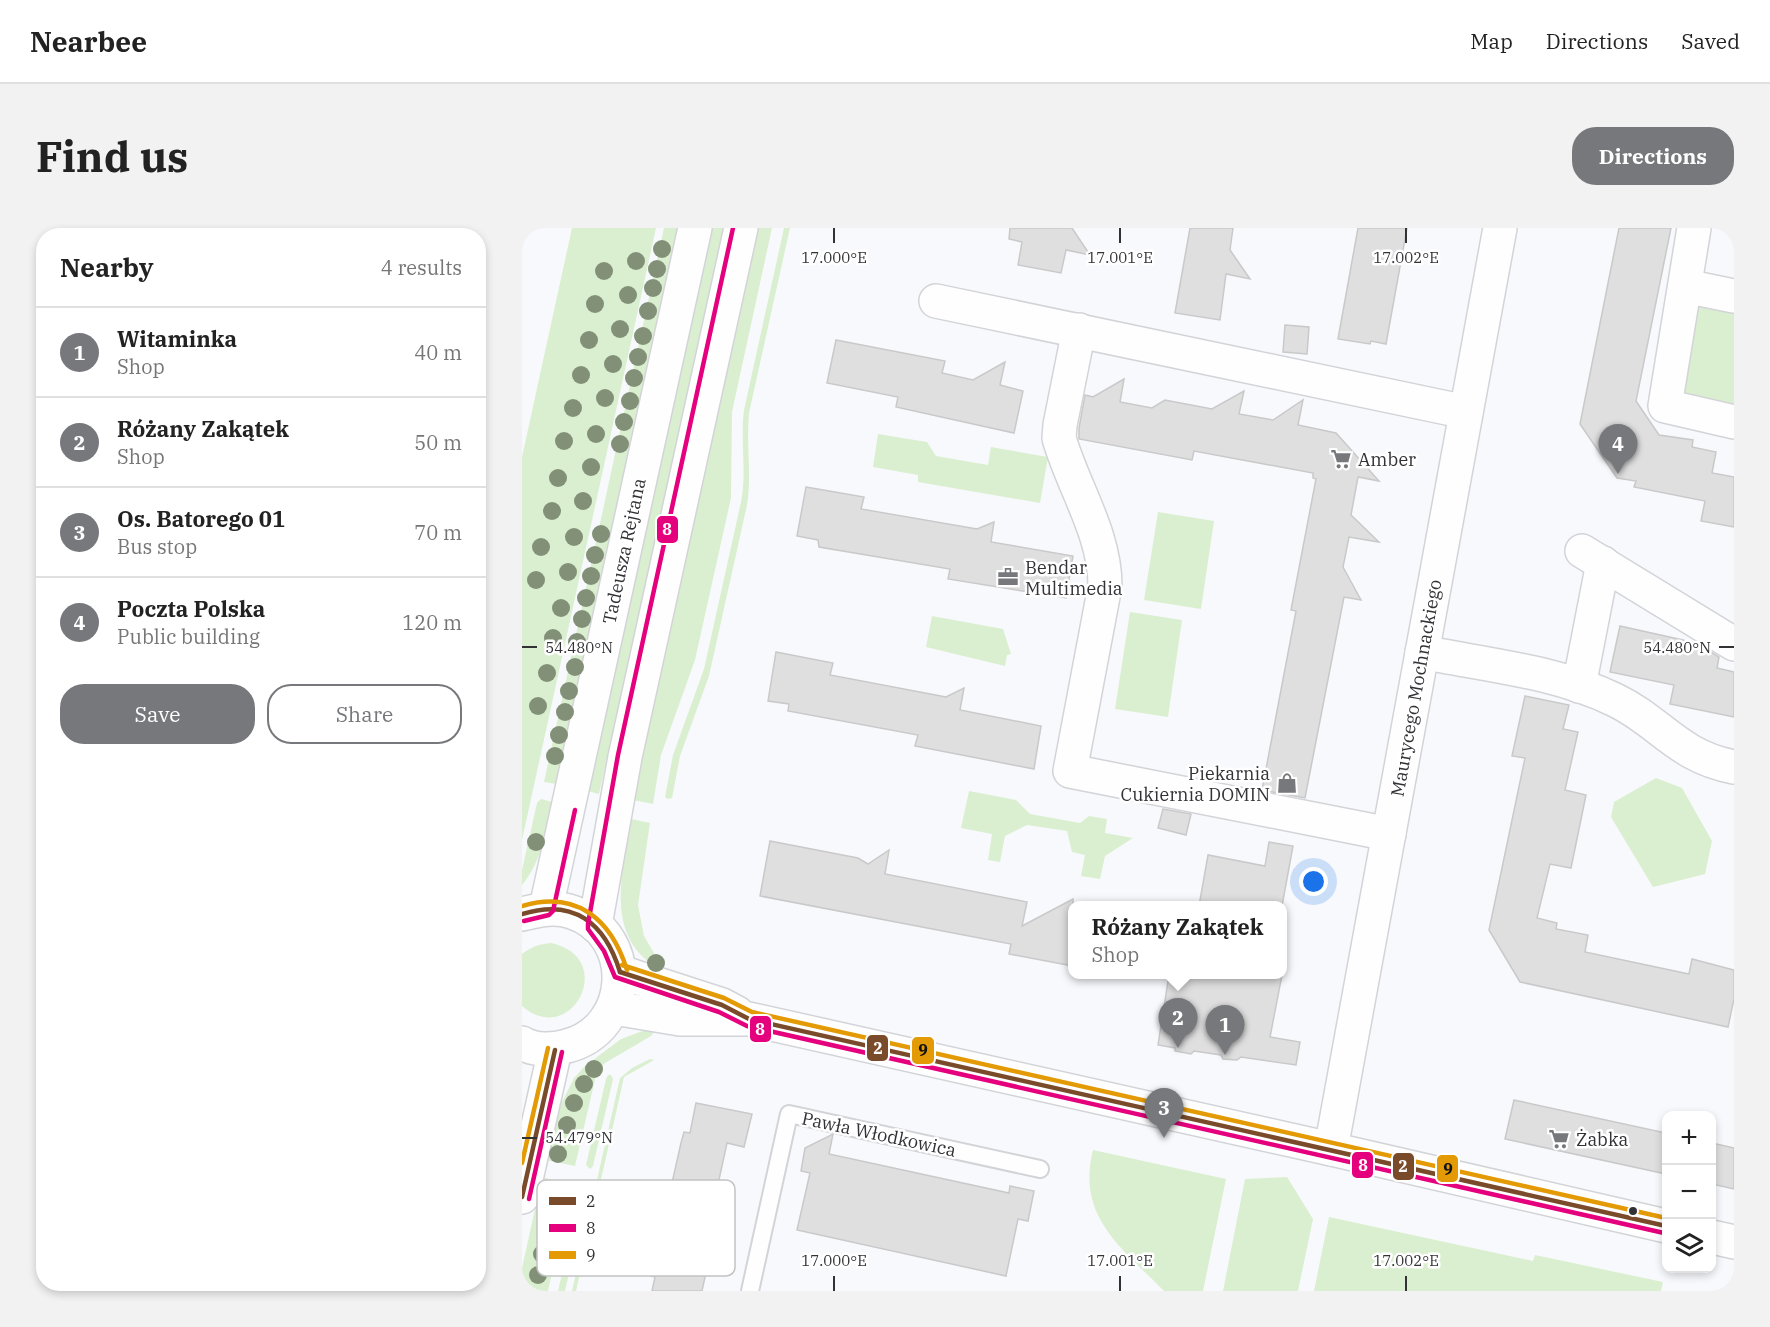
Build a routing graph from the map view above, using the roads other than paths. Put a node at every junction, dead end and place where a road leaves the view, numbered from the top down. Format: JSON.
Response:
{"nodes":[{"id":1,"x":695,"y":228,"type":"edge"},
{"id":2,"x":741,"y":228,"type":"edge"},
{"id":3,"x":1500,"y":228,"type":"edge"},
{"id":4,"x":1694,"y":228,"type":"edge"},
{"id":5,"x":1685,"y":286,"type":"junction"},
{"id":6,"x":1734,"y":296,"type":"edge"},
{"id":7,"x":936,"y":301,"type":"dead end"},
{"id":8,"x":1079,"y":330,"type":"junction"},
{"id":9,"x":1466,"y":412,"type":"junction"},
{"id":10,"x":1734,"y":422,"type":"edge"},
{"id":11,"x":1734,"y":644,"type":"edge"},
{"id":12,"x":1422,"y":652,"type":"junction"},
{"id":13,"x":1579,"y":686,"type":"junction"},
{"id":14,"x":1734,"y":767,"type":"edge"},
{"id":15,"x":1389,"y":834,"type":"junction"},
{"id":16,"x":534,"y":911,"type":"edge"},
{"id":17,"x":595,"y":925,"type":"junction"},
{"id":18,"x":620,"y":972,"type":"junction"},
{"id":19,"x":614,"y":1008,"type":"junction"},
{"id":20,"x":749,"y":1019,"type":"junction"},
{"id":21,"x":522,"y":1043,"type":"edge"},
{"id":22,"x":555,"y":1050,"type":"junction"},
{"id":23,"x":1331,"y":1149,"type":"junction"},
{"id":24,"x":1040,"y":1169,"type":"dead end"},
{"id":25,"x":522,"y":1197,"type":"edge"},
{"id":26,"x":1662,"y":1225,"type":"edge"},
{"id":27,"x":1716,"y":1238,"type":"edge"},
{"id":28,"x":1734,"y":1242,"type":"edge"},
{"id":29,"x":750,"y":1291,"type":"edge"}],
"edges":[{"from":1,"to":16,"type":"street","name":"Tadeusza Rejtana"},
{"from":2,"to":17,"type":"street"},
{"from":3,"to":9,"type":"street","name":"Maurycego Mochnackiego"},
{"from":4,"to":5,"type":"street"},
{"from":5,"to":6,"type":"street"},
{"from":5,"to":10,"type":"street"},
{"from":7,"to":8,"type":"street"},
{"from":8,"to":9,"type":"street"},
{"from":8,"to":15,"type":"street"},
{"from":9,"to":12,"type":"street","name":"Maurycego Mochnackiego"},
{"from":11,"to":13,"type":"street"},
{"from":12,"to":13,"type":"street"},
{"from":12,"to":15,"type":"street","name":"Maurycego Mochnackiego"},
{"from":13,"to":14,"type":"street"},
{"from":15,"to":23,"type":"street","name":"Maurycego Mochnackiego"},
{"from":16,"to":17,"type":"street"},
{"from":17,"to":18,"type":"street"},
{"from":18,"to":19,"type":"street"},
{"from":18,"to":20,"type":"street"},
{"from":19,"to":20,"type":"street"},
{"from":19,"to":22,"type":"street"},
{"from":20,"to":23,"type":"street"},
{"from":21,"to":22,"type":"street"},
{"from":22,"to":25,"type":"street"},
{"from":23,"to":26,"type":"street"},
{"from":24,"to":29,"type":"lane","name":"Pawła Włodkowica"},
{"from":27,"to":28,"type":"street"}]}
